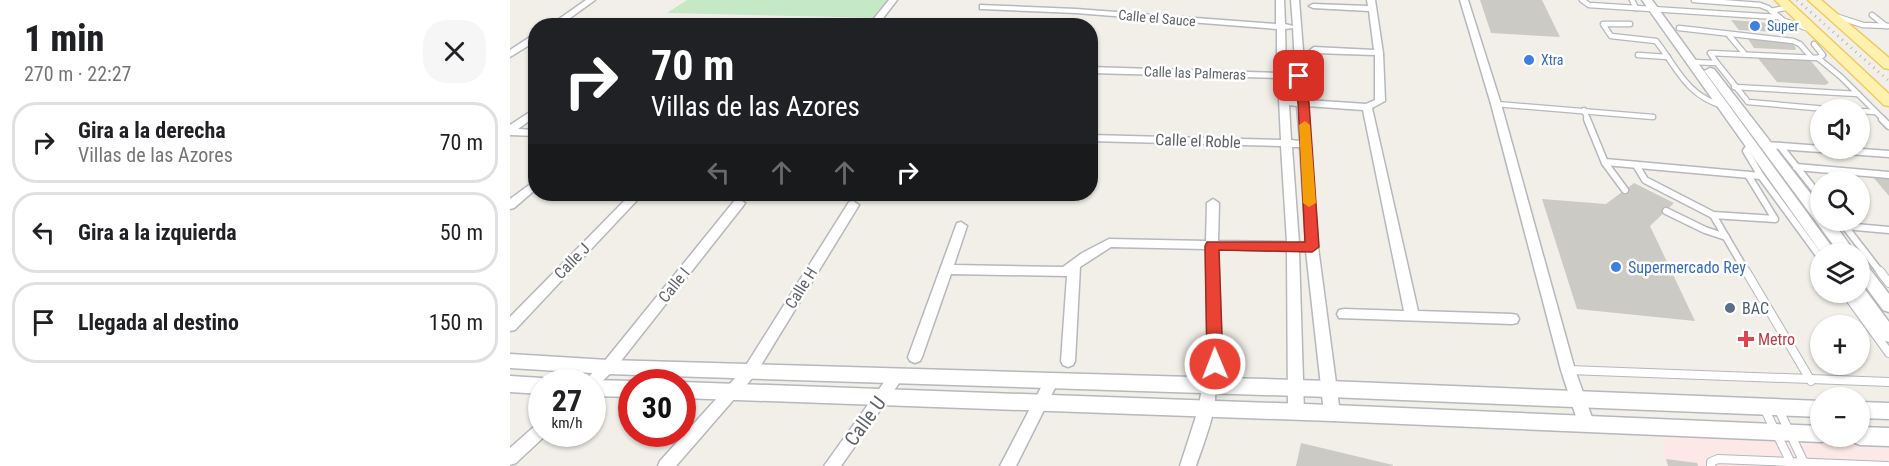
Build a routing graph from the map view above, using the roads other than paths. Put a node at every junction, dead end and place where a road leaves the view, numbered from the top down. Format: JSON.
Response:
{"nodes":[{"id":1,"x":591,"y":0,"type":"edge"},
{"id":2,"x":894,"y":0,"type":"edge"},
{"id":3,"x":1281,"y":0,"type":"edge"},
{"id":4,"x":1294,"y":0,"type":"edge"},
{"id":5,"x":1464,"y":0,"type":"edge"},
{"id":6,"x":1582,"y":0,"type":"edge"},
{"id":7,"x":1632,"y":0,"type":"edge"},
{"id":8,"x":1693,"y":0,"type":"edge"},
{"id":9,"x":1814,"y":0,"type":"edge"},
{"id":10,"x":1732,"y":1,"type":"edge"},
{"id":11,"x":1372,"y":4,"type":"edge"},
{"id":12,"x":1785,"y":4,"type":"edge"},
{"id":13,"x":1312,"y":6,"type":"dead end"},
{"id":14,"x":1652,"y":6,"type":"edge"},
{"id":15,"x":983,"y":7,"type":"dead end"},
{"id":16,"x":1771,"y":11,"type":"junction"},
{"id":17,"x":1698,"y":12,"type":"junction"},
{"id":18,"x":1872,"y":15,"type":"dead end"},
{"id":19,"x":1777,"y":17,"type":"junction"},
{"id":20,"x":565,"y":18,"type":"edge"},
{"id":21,"x":879,"y":18,"type":"edge"},
{"id":22,"x":1630,"y":24,"type":"dead end"},
{"id":23,"x":1281,"y":27,"type":"junction"},
{"id":24,"x":1888,"y":27,"type":"edge"},
{"id":25,"x":1296,"y":28,"type":"junction"},
{"id":26,"x":1679,"y":28,"type":"junction"},
{"id":27,"x":1860,"y":30,"type":"junction"},
{"id":28,"x":1728,"y":34,"type":"junction"},
{"id":29,"x":1815,"y":38,"type":"junction"},
{"id":30,"x":528,"y":42,"type":"edge"},
{"id":31,"x":1314,"y":50,"type":"dead end"},
{"id":32,"x":1379,"y":52,"type":"junction"},
{"id":33,"x":1744,"y":53,"type":"junction"},
{"id":34,"x":510,"y":54,"type":"edge"},
{"id":35,"x":1638,"y":55,"type":"dead end"},
{"id":36,"x":1668,"y":57,"type":"junction"},
{"id":37,"x":1811,"y":57,"type":"junction"},
{"id":38,"x":1818,"y":58,"type":"junction"},
{"id":39,"x":1845,"y":58,"type":"junction"},
{"id":40,"x":1704,"y":62,"type":"junction"},
{"id":41,"x":1889,"y":65,"type":"edge"},
{"id":42,"x":1831,"y":69,"type":"junction"},
{"id":43,"x":1098,"y":70,"type":"edge"},
{"id":44,"x":1282,"y":76,"type":"junction"},
{"id":45,"x":1299,"y":76,"type":"junction"},
{"id":46,"x":1734,"y":87,"type":"junction"},
{"id":47,"x":1858,"y":94,"type":"junction"},
{"id":48,"x":1284,"y":102,"type":"junction"},
{"id":49,"x":1889,"y":102,"type":"edge"},
{"id":50,"x":1303,"y":103,"type":"junction"},
{"id":51,"x":1496,"y":104,"type":"junction"},
{"id":52,"x":1723,"y":106,"type":"junction"},
{"id":53,"x":1367,"y":107,"type":"junction"},
{"id":54,"x":1810,"y":108,"type":"edge"},
{"id":55,"x":1584,"y":110,"type":"junction"},
{"id":56,"x":1870,"y":112,"type":"edge"},
{"id":57,"x":1875,"y":112,"type":"junction"},
{"id":58,"x":528,"y":117,"type":"edge"},
{"id":59,"x":1653,"y":117,"type":"dead end"},
{"id":60,"x":1889,"y":126,"type":"edge"},
{"id":61,"x":510,"y":131,"type":"edge"},
{"id":62,"x":528,"y":132,"type":"edge"},
{"id":63,"x":1098,"y":138,"type":"edge"},
{"id":64,"x":1285,"y":144,"type":"junction"},
{"id":65,"x":1306,"y":144,"type":"junction"},
{"id":66,"x":1750,"y":144,"type":"junction"},
{"id":67,"x":1766,"y":145,"type":"junction"},
{"id":68,"x":1780,"y":146,"type":"junction"},
{"id":69,"x":1889,"y":154,"type":"edge"},
{"id":70,"x":1605,"y":162,"type":"junction"},
{"id":71,"x":1636,"y":165,"type":"junction"},
{"id":72,"x":1796,"y":167,"type":"junction"},
{"id":73,"x":1748,"y":175,"type":"junction"},
{"id":74,"x":1889,"y":175,"type":"edge"},
{"id":75,"x":1761,"y":176,"type":"junction"},
{"id":76,"x":1810,"y":184,"type":"edge"},
{"id":77,"x":528,"y":190,"type":"edge"},
{"id":78,"x":1625,"y":190,"type":"dead end"},
{"id":79,"x":630,"y":201,"type":"edge"},
{"id":80,"x":1213,"y":202,"type":"dead end"},
{"id":81,"x":739,"y":203,"type":"dead end"},
{"id":82,"x":1810,"y":203,"type":"edge"},
{"id":83,"x":510,"y":205,"type":"edge"},
{"id":84,"x":853,"y":205,"type":"dead end"},
{"id":85,"x":1666,"y":211,"type":"dead end"},
{"id":86,"x":1713,"y":215,"type":"junction"},
{"id":87,"x":961,"y":226,"type":"dead end"},
{"id":88,"x":1870,"y":228,"type":"edge"},
{"id":89,"x":1889,"y":230,"type":"edge"},
{"id":90,"x":1831,"y":231,"type":"edge"},
{"id":91,"x":1848,"y":231,"type":"edge"},
{"id":92,"x":1726,"y":237,"type":"junction"},
{"id":93,"x":1810,"y":243,"type":"edge"},
{"id":94,"x":1822,"y":243,"type":"edge"},
{"id":95,"x":1841,"y":243,"type":"edge"},
{"id":96,"x":1212,"y":246,"type":"junction"},
{"id":97,"x":1293,"y":247,"type":"junction"},
{"id":98,"x":1312,"y":247,"type":"junction"},
{"id":99,"x":1074,"y":266,"type":"junction"},
{"id":100,"x":946,"y":269,"type":"junction"},
{"id":101,"x":1870,"y":282,"type":"edge"},
{"id":102,"x":1889,"y":283,"type":"edge"},
{"id":103,"x":1862,"y":303,"type":"edge"},
{"id":104,"x":1862,"y":303,"type":"edge"},
{"id":105,"x":1866,"y":303,"type":"edge"},
{"id":106,"x":1889,"y":308,"type":"edge"},
{"id":107,"x":1344,"y":314,"type":"dead end"},
{"id":108,"x":1412,"y":316,"type":"junction"},
{"id":109,"x":1512,"y":319,"type":"dead end"},
{"id":110,"x":510,"y":326,"type":"edge"},
{"id":111,"x":1889,"y":335,"type":"edge"},
{"id":112,"x":1889,"y":353,"type":"edge"},
{"id":113,"x":915,"y":357,"type":"dead end"},
{"id":114,"x":510,"y":361,"type":"edge"},
{"id":115,"x":1068,"y":361,"type":"dead end"},
{"id":116,"x":1215,"y":364,"type":"dead end"},
{"id":117,"x":608,"y":367,"type":"junction"},
{"id":118,"x":1568,"y":370,"type":"junction"},
{"id":119,"x":750,"y":371,"type":"junction"},
{"id":120,"x":897,"y":375,"type":"junction"},
{"id":121,"x":1052,"y":380,"type":"junction"},
{"id":122,"x":1811,"y":381,"type":"junction"},
{"id":123,"x":1889,"y":382,"type":"edge"},
{"id":124,"x":510,"y":384,"type":"edge"},
{"id":125,"x":528,"y":385,"type":"edge"},
{"id":126,"x":1208,"y":387,"type":"junction"},
{"id":127,"x":1296,"y":388,"type":"junction"},
{"id":128,"x":1329,"y":389,"type":"junction"},
{"id":129,"x":696,"y":390,"type":"edge"},
{"id":130,"x":733,"y":391,"type":"junction"},
{"id":131,"x":881,"y":398,"type":"junction"},
{"id":132,"x":1578,"y":401,"type":"junction"},
{"id":133,"x":1041,"y":403,"type":"junction"},
{"id":134,"x":1771,"y":407,"type":"junction"},
{"id":135,"x":1810,"y":409,"type":"edge"},
{"id":136,"x":1206,"y":410,"type":"junction"},
{"id":137,"x":1870,"y":410,"type":"edge"},
{"id":138,"x":1889,"y":411,"type":"edge"},
{"id":139,"x":1296,"y":412,"type":"junction"},
{"id":140,"x":1332,"y":413,"type":"junction"},
{"id":141,"x":1586,"y":423,"type":"junction"},
{"id":142,"x":1783,"y":432,"type":"junction"},
{"id":143,"x":1810,"y":433,"type":"edge"},
{"id":144,"x":1870,"y":436,"type":"edge"},
{"id":145,"x":1889,"y":437,"type":"edge"},
{"id":146,"x":528,"y":442,"type":"edge"},
{"id":147,"x":510,"y":458,"type":"edge"},
{"id":148,"x":1792,"y":464,"type":"edge"},
{"id":149,"x":1805,"y":465,"type":"edge"},
{"id":150,"x":666,"y":466,"type":"edge"},
{"id":151,"x":832,"y":466,"type":"edge"},
{"id":152,"x":1008,"y":466,"type":"edge"},
{"id":153,"x":1188,"y":466,"type":"edge"},
{"id":154,"x":1711,"y":466,"type":"edge"},
{"id":155,"x":1887,"y":466,"type":"edge"}],
"edges":[{"from":1,"to":20,"type":"street"},
{"from":2,"to":21,"type":"street"},
{"from":3,"to":23,"type":"street"},
{"from":4,"to":25,"type":"street"},
{"from":5,"to":51,"type":"street"},
{"from":6,"to":14,"type":"lane"},
{"from":7,"to":14,"type":"lane"},
{"from":8,"to":10,"type":"lane"},
{"from":8,"to":17,"type":"lane"},
{"from":9,"to":27,"type":"main road"},
{"from":10,"to":16,"type":"lane"},
{"from":11,"to":13,"type":"street"},
{"from":11,"to":32,"type":"street"},
{"from":12,"to":16,"type":"lane"},
{"from":12,"to":29,"type":"main road"},
{"from":14,"to":17,"type":"lane"},
{"from":14,"to":26,"type":"street"},
{"from":14,"to":40,"type":"street"},
{"from":15,"to":23,"type":"street","name":"Calle el Sauce"},
{"from":16,"to":19,"type":"lane"},
{"from":17,"to":19,"type":"lane"},
{"from":18,"to":24,"type":"lane"},
{"from":19,"to":29,"type":"lane"},
{"from":22,"to":36,"type":"lane"},
{"from":23,"to":25,"type":"street","name":"Calle el Sauce"},
{"from":23,"to":44,"type":"street"},
{"from":24,"to":27,"type":"lane"},
{"from":25,"to":45,"type":"street"},
{"from":26,"to":28,"type":"lane"},
{"from":26,"to":40,"type":"street"},
{"from":27,"to":41,"type":"main road"},
{"from":28,"to":33,"type":"lane"},
{"from":28,"to":37,"type":"lane"},
{"from":29,"to":38,"type":"lane"},
{"from":29,"to":39,"type":"main road"},
{"from":30,"to":34,"type":"street"},
{"from":31,"to":32,"type":"street"},
{"from":32,"to":53,"type":"street"},
{"from":33,"to":37,"type":"lane"},
{"from":33,"to":40,"type":"lane"},
{"from":35,"to":36,"type":"lane"},
{"from":36,"to":52,"type":"lane"},
{"from":37,"to":38,"type":"lane"},
{"from":38,"to":42,"type":"lane"},
{"from":39,"to":42,"type":"lane"},
{"from":39,"to":49,"type":"main road"},
{"from":40,"to":46,"type":"lane"},
{"from":40,"to":52,"type":"street"},
{"from":40,"to":67,"type":"street"},
{"from":42,"to":47,"type":"lane"},
{"from":43,"to":44,"type":"street","name":"Calle las Palmeras"},
{"from":44,"to":45,"type":"street","name":"Calle las Palmeras"},
{"from":44,"to":48,"type":"street"},
{"from":45,"to":50,"type":"street"},
{"from":46,"to":47,"type":"lane"},
{"from":46,"to":54,"type":"lane"},
{"from":47,"to":57,"type":"lane"},
{"from":48,"to":50,"type":"street"},
{"from":48,"to":64,"type":"street"},
{"from":50,"to":53,"type":"street"},
{"from":50,"to":65,"type":"street"},
{"from":51,"to":55,"type":"lane"},
{"from":51,"to":118,"type":"street"},
{"from":52,"to":66,"type":"street"},
{"from":53,"to":108,"type":"street"},
{"from":55,"to":59,"type":"lane"},
{"from":55,"to":70,"type":"lane"},
{"from":56,"to":57,"type":"lane"},
{"from":57,"to":60,"type":"lane"},
{"from":58,"to":61,"type":"street"},
{"from":61,"to":62,"type":"street"},
{"from":63,"to":64,"type":"street","name":"Calle el Roble"},
{"from":64,"to":65,"type":"street","name":"Calle el Roble"},
{"from":64,"to":97,"type":"street"},
{"from":65,"to":98,"type":"street"},
{"from":66,"to":67,"type":"lane"},
{"from":66,"to":75,"type":"lane"},
{"from":66,"to":94,"type":"street"},
{"from":67,"to":68,"type":"lane"},
{"from":67,"to":82,"type":"street"},
{"from":68,"to":69,"type":"lane"},
{"from":68,"to":72,"type":"lane"},
{"from":70,"to":71,"type":"lane"},
{"from":70,"to":78,"type":"lane"},
{"from":71,"to":73,"type":"lane"},
{"from":71,"to":86,"type":"lane"},
{"from":72,"to":74,"type":"lane"},
{"from":72,"to":76,"type":"lane"},
{"from":73,"to":75,"type":"lane"},
{"from":73,"to":86,"type":"lane"},
{"from":75,"to":93,"type":"lane"},
{"from":77,"to":83,"type":"street"},
{"from":79,"to":110,"type":"street","name":"Calle J"},
{"from":80,"to":96,"type":"street"},
{"from":81,"to":117,"type":"street","name":"Calle I"},
{"from":84,"to":119,"type":"street","name":"Calle H"},
{"from":85,"to":92,"type":"lane"},
{"from":86,"to":92,"type":"lane"},
{"from":87,"to":100,"type":"street"},
{"from":88,"to":89,"type":"lane"},
{"from":90,"to":95,"type":"street"},
{"from":91,"to":102,"type":"lane"},
{"from":92,"to":122,"type":"lane"},
{"from":96,"to":97,"type":"street"},
{"from":96,"to":99,"type":"street"},
{"from":96,"to":116,"type":"street"},
{"from":97,"to":98,"type":"street"},
{"from":97,"to":127,"type":"street"},
{"from":98,"to":128,"type":"street"},
{"from":99,"to":100,"type":"street"},
{"from":99,"to":115,"type":"street"},
{"from":100,"to":113,"type":"street"},
{"from":101,"to":106,"type":"street"},
{"from":103,"to":111,"type":"street"},
{"from":104,"to":112,"type":"lane"},
{"from":105,"to":106,"type":"lane"},
{"from":107,"to":108,"type":"street"},
{"from":108,"to":109,"type":"street"},
{"from":114,"to":117,"type":"street"},
{"from":117,"to":119,"type":"street"},
{"from":118,"to":122,"type":"lane"},
{"from":118,"to":132,"type":"street"},
{"from":119,"to":120,"type":"street"},
{"from":119,"to":130,"type":"street","name":"Calle H"},
{"from":120,"to":121,"type":"street"},
{"from":120,"to":131,"type":"street","name":"Calle U"},
{"from":121,"to":126,"type":"street"},
{"from":121,"to":133,"type":"street"},
{"from":122,"to":123,"type":"lane"},
{"from":124,"to":125,"type":"street"},
{"from":126,"to":127,"type":"street"},
{"from":126,"to":136,"type":"street"},
{"from":127,"to":128,"type":"street"},
{"from":127,"to":139,"type":"street"},
{"from":128,"to":132,"type":"street"},
{"from":128,"to":140,"type":"street"},
{"from":129,"to":130,"type":"street"},
{"from":130,"to":131,"type":"street"},
{"from":130,"to":150,"type":"street","name":"Calle H"},
{"from":131,"to":133,"type":"street"},
{"from":131,"to":151,"type":"street","name":"Calle U"},
{"from":132,"to":134,"type":"street"},
{"from":132,"to":141,"type":"street"},
{"from":133,"to":136,"type":"street"},
{"from":133,"to":152,"type":"street"},
{"from":134,"to":135,"type":"street"},
{"from":134,"to":142,"type":"lane"},
{"from":134,"to":142,"type":"lane"},
{"from":136,"to":139,"type":"street"},
{"from":136,"to":153,"type":"street"},
{"from":137,"to":138,"type":"street"},
{"from":139,"to":140,"type":"street"},
{"from":140,"to":141,"type":"street"},
{"from":141,"to":142,"type":"street"},
{"from":142,"to":143,"type":"street"},
{"from":142,"to":148,"type":"lane"},
{"from":142,"to":149,"type":"lane"},
{"from":144,"to":145,"type":"street"},
{"from":146,"to":147,"type":"street"},
{"from":148,"to":149,"type":"lane"},
{"from":148,"to":154,"type":"lane"},
{"from":149,"to":155,"type":"lane"}]}
